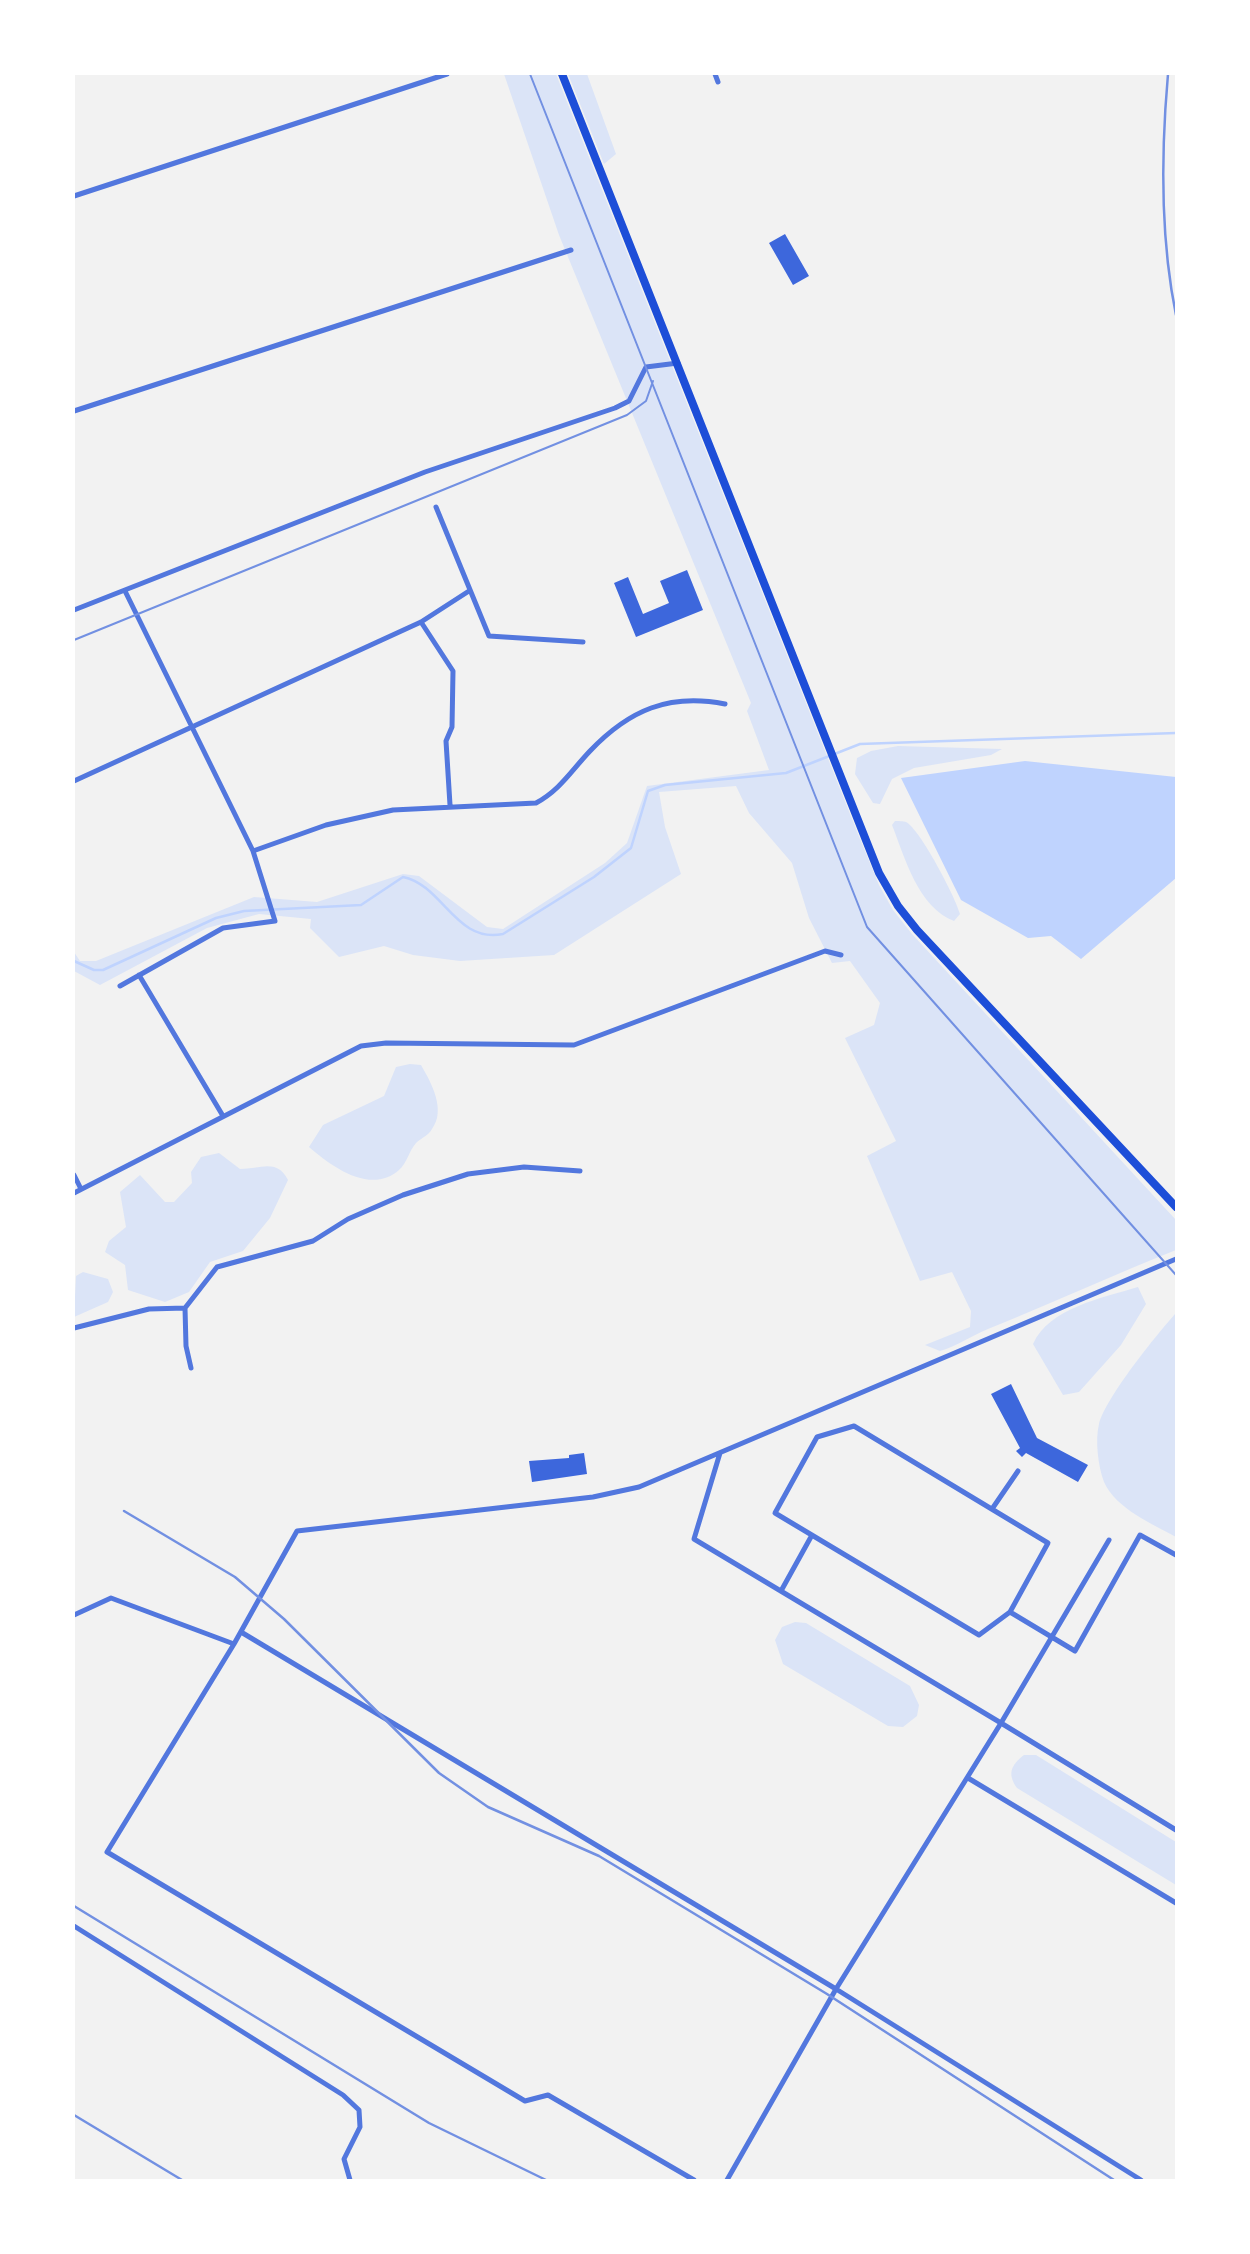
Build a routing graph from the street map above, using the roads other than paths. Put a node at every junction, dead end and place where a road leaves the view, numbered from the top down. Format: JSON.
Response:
{"nodes":[{"id":1,"x":447,"y":74,"type":"edge"},
{"id":2,"x":562,"y":74,"type":"edge"},
{"id":3,"x":715,"y":74,"type":"edge"},
{"id":4,"x":718,"y":82,"type":"dead end"},
{"id":5,"x":74,"y":196,"type":"edge"},
{"id":6,"x":570,"y":250,"type":"dead end"},
{"id":7,"x":678,"y":363,"type":"junction"},
{"id":8,"x":74,"y":411,"type":"edge"},
{"id":9,"x":436,"y":507,"type":"dead end"},
{"id":10,"x":125,"y":591,"type":"junction"},
{"id":11,"x":469,"y":591,"type":"junction"},
{"id":12,"x":74,"y":610,"type":"edge"},
{"id":13,"x":422,"y":622,"type":"junction"},
{"id":14,"x":583,"y":642,"type":"dead end"},
{"id":15,"x":724,"y":704,"type":"dead end"},
{"id":16,"x":193,"y":727,"type":"junction"},
{"id":17,"x":74,"y":781,"type":"edge"},
{"id":18,"x":450,"y":805,"type":"junction"},
{"id":19,"x":253,"y":851,"type":"junction"},
{"id":20,"x":841,"y":955,"type":"dead end"},
{"id":21,"x":139,"y":975,"type":"junction"},
{"id":22,"x":120,"y":986,"type":"dead end"},
{"id":23,"x":222,"y":1116,"type":"junction"},
{"id":24,"x":580,"y":1171,"type":"dead end"},
{"id":25,"x":74,"y":1175,"type":"edge"},
{"id":26,"x":81,"y":1189,"type":"junction"},
{"id":27,"x":74,"y":1193,"type":"edge"},
{"id":28,"x":1177,"y":1207,"type":"edge"},
{"id":29,"x":1177,"y":1259,"type":"edge"},
{"id":30,"x":185,"y":1308,"type":"junction"},
{"id":31,"x":74,"y":1328,"type":"edge"},
{"id":32,"x":191,"y":1368,"type":"dead end"},
{"id":33,"x":720,"y":1453,"type":"junction"},
{"id":34,"x":1018,"y":1471,"type":"dead end"},
{"id":35,"x":992,"y":1509,"type":"junction"},
{"id":36,"x":812,"y":1535,"type":"junction"},
{"id":37,"x":1109,"y":1540,"type":"dead end"},
{"id":38,"x":1177,"y":1555,"type":"edge"},
{"id":39,"x":781,"y":1591,"type":"junction"},
{"id":40,"x":1010,"y":1612,"type":"junction"},
{"id":41,"x":74,"y":1615,"type":"edge"},
{"id":42,"x":241,"y":1632,"type":"junction"},
{"id":43,"x":1052,"y":1637,"type":"junction"},
{"id":44,"x":234,"y":1644,"type":"junction"},
{"id":45,"x":1001,"y":1723,"type":"junction"},
{"id":46,"x":968,"y":1778,"type":"junction"},
{"id":47,"x":1177,"y":1830,"type":"edge"},
{"id":48,"x":1177,"y":1903,"type":"edge"},
{"id":49,"x":74,"y":1926,"type":"edge"},
{"id":50,"x":836,"y":1989,"type":"junction"},
{"id":51,"x":350,"y":2180,"type":"edge"},
{"id":52,"x":694,"y":2180,"type":"edge"},
{"id":53,"x":727,"y":2180,"type":"edge"},
{"id":54,"x":1142,"y":2180,"type":"edge"}],
"edges":[{"from":1,"to":5,"type":"street"},
{"from":2,"to":7,"type":"main road"},
{"from":3,"to":4,"type":"street"},
{"from":6,"to":8,"type":"street"},
{"from":7,"to":10,"type":"street"},
{"from":7,"to":28,"type":"main road"},
{"from":9,"to":11,"type":"street"},
{"from":10,"to":12,"type":"street"},
{"from":10,"to":16,"type":"street"},
{"from":11,"to":13,"type":"street"},
{"from":11,"to":14,"type":"street"},
{"from":13,"to":16,"type":"street"},
{"from":13,"to":18,"type":"street"},
{"from":15,"to":18,"type":"street"},
{"from":16,"to":17,"type":"street"},
{"from":16,"to":19,"type":"street"},
{"from":18,"to":19,"type":"street"},
{"from":19,"to":21,"type":"street"},
{"from":20,"to":23,"type":"street"},
{"from":21,"to":22,"type":"street"},
{"from":21,"to":23,"type":"street"},
{"from":23,"to":26,"type":"street"},
{"from":24,"to":30,"type":"street"},
{"from":25,"to":26,"type":"street"},
{"from":26,"to":27,"type":"street"},
{"from":29,"to":33,"type":"street"},
{"from":30,"to":31,"type":"street"},
{"from":30,"to":32,"type":"street"},
{"from":33,"to":39,"type":"street"},
{"from":33,"to":42,"type":"street"},
{"from":34,"to":35,"type":"street"},
{"from":35,"to":36,"type":"street"},
{"from":35,"to":40,"type":"street"},
{"from":36,"to":39,"type":"street"},
{"from":36,"to":40,"type":"street"},
{"from":37,"to":43,"type":"street"},
{"from":38,"to":43,"type":"street"},
{"from":39,"to":45,"type":"street"},
{"from":40,"to":43,"type":"street"},
{"from":41,"to":44,"type":"street"},
{"from":42,"to":44,"type":"street"},
{"from":42,"to":50,"type":"street"},
{"from":43,"to":45,"type":"street"},
{"from":44,"to":52,"type":"street"},
{"from":45,"to":46,"type":"street"},
{"from":45,"to":47,"type":"street"},
{"from":46,"to":48,"type":"street"},
{"from":46,"to":50,"type":"street"},
{"from":49,"to":51,"type":"street"},
{"from":50,"to":53,"type":"street"},
{"from":50,"to":54,"type":"street"}]}
